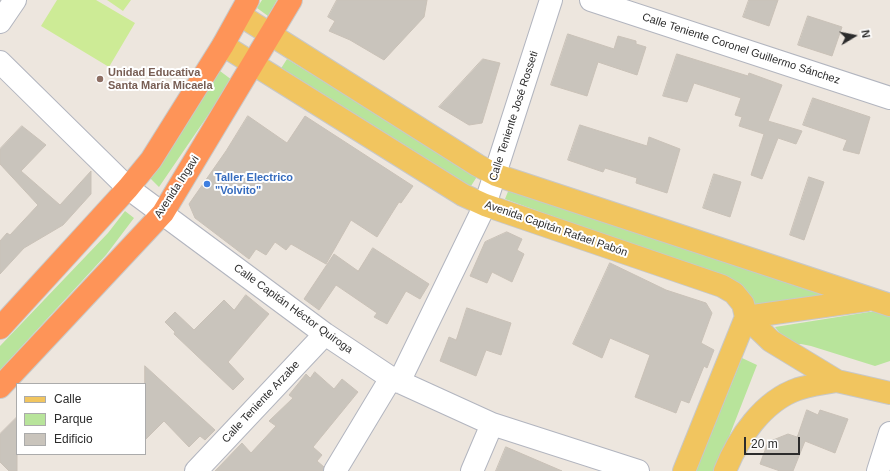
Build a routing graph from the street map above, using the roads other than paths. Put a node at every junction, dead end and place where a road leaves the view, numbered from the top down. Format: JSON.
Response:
{"nodes":[{"id":1,"x":15,"y":0,"type":"edge"},
{"id":2,"x":291,"y":0,"type":"edge"},
{"id":3,"x":551,"y":0,"type":"edge"},
{"id":4,"x":591,"y":0,"type":"edge"},
{"id":5,"x":244,"y":7,"type":"edge"},
{"id":6,"x":0,"y":22,"type":"edge"},
{"id":7,"x":272,"y":35,"type":"junction"},
{"id":8,"x":223,"y":46,"type":"junction"},
{"id":9,"x":0,"y":62,"type":"edge"},
{"id":10,"x":254,"y":65,"type":"junction"},
{"id":11,"x":890,"y":98,"type":"edge"},
{"id":12,"x":496,"y":175,"type":"junction"},
{"id":13,"x":128,"y":188,"type":"junction"},
{"id":14,"x":485,"y":205,"type":"junction"},
{"id":15,"x":163,"y":213,"type":"junction"},
{"id":16,"x":881,"y":302,"type":"edge"},
{"id":17,"x":746,"y":317,"type":"junction"},
{"id":18,"x":0,"y":328,"type":"edge"},
{"id":19,"x":325,"y":334,"type":"junction"},
{"id":20,"x":395,"y":380,"type":"junction"},
{"id":21,"x":837,"y":381,"type":"junction"},
{"id":22,"x":0,"y":387,"type":"edge"},
{"id":23,"x":890,"y":392,"type":"edge"},
{"id":24,"x":492,"y":424,"type":"junction"},
{"id":25,"x":890,"y":433,"type":"edge"},
{"id":26,"x":196,"y":471,"type":"edge"},
{"id":27,"x":335,"y":471,"type":"edge"},
{"id":28,"x":472,"y":471,"type":"edge"},
{"id":29,"x":638,"y":471,"type":"edge"},
{"id":30,"x":684,"y":471,"type":"edge"},
{"id":31,"x":725,"y":471,"type":"edge"},
{"id":32,"x":878,"y":471,"type":"edge"}],
"edges":[{"from":1,"to":6,"type":"street"},
{"from":2,"to":7,"type":"highway","name":"Avenida Ingavi"},
{"from":3,"to":12,"type":"street","name":"Calle Teniente José Rosseti"},
{"from":4,"to":11,"type":"street","name":"Calle Teniente Coronel Guillermo Sánchez"},
{"from":5,"to":7,"type":"main road"},
{"from":5,"to":8,"type":"highway"},
{"from":7,"to":10,"type":"highway","name":"Avenida Ingavi"},
{"from":7,"to":12,"type":"main road"},
{"from":8,"to":10,"type":"main road","name":"Avenida Capitán Rafael Pabón"},
{"from":8,"to":13,"type":"highway"},
{"from":9,"to":13,"type":"street","name":"Calle Capitán Héctor Quiroga"},
{"from":10,"to":14,"type":"main road","name":"Avenida Capitán Rafael Pabón"},
{"from":10,"to":15,"type":"highway","name":"Avenida Ingavi"},
{"from":12,"to":14,"type":"street","name":"Calle Teniente José Rosseti"},
{"from":12,"to":16,"type":"main road"},
{"from":13,"to":15,"type":"street","name":"Calle Capitán Héctor Quiroga"},
{"from":13,"to":18,"type":"highway"},
{"from":14,"to":17,"type":"main road","name":"Avenida Capitán Rafael Pabón"},
{"from":14,"to":20,"type":"street","name":"Calle Teniente José Rosseti"},
{"from":15,"to":19,"type":"street","name":"Calle Capitán Héctor Quiroga"},
{"from":15,"to":22,"type":"highway","name":"Avenida Ingavi"},
{"from":16,"to":17,"type":"main road"},
{"from":17,"to":21,"type":"main road","name":"Avenida Capitán Rafael Pabón"},
{"from":17,"to":30,"type":"main road"},
{"from":19,"to":20,"type":"street","name":"Calle Capitán Héctor Quiroga"},
{"from":19,"to":26,"type":"street","name":"Calle Teniente Arzabe"},
{"from":20,"to":24,"type":"street","name":"Calle Capitán Héctor Quiroga"},
{"from":20,"to":27,"type":"street","name":"Calle Teniente José Rosseti"},
{"from":21,"to":23,"type":"main road","name":"Avenida Capitán Rafael Pabón"},
{"from":21,"to":31,"type":"main road"},
{"from":24,"to":28,"type":"street"},
{"from":24,"to":29,"type":"street","name":"Calle Capitán Héctor Quiroga"},
{"from":25,"to":32,"type":"street"}]}
